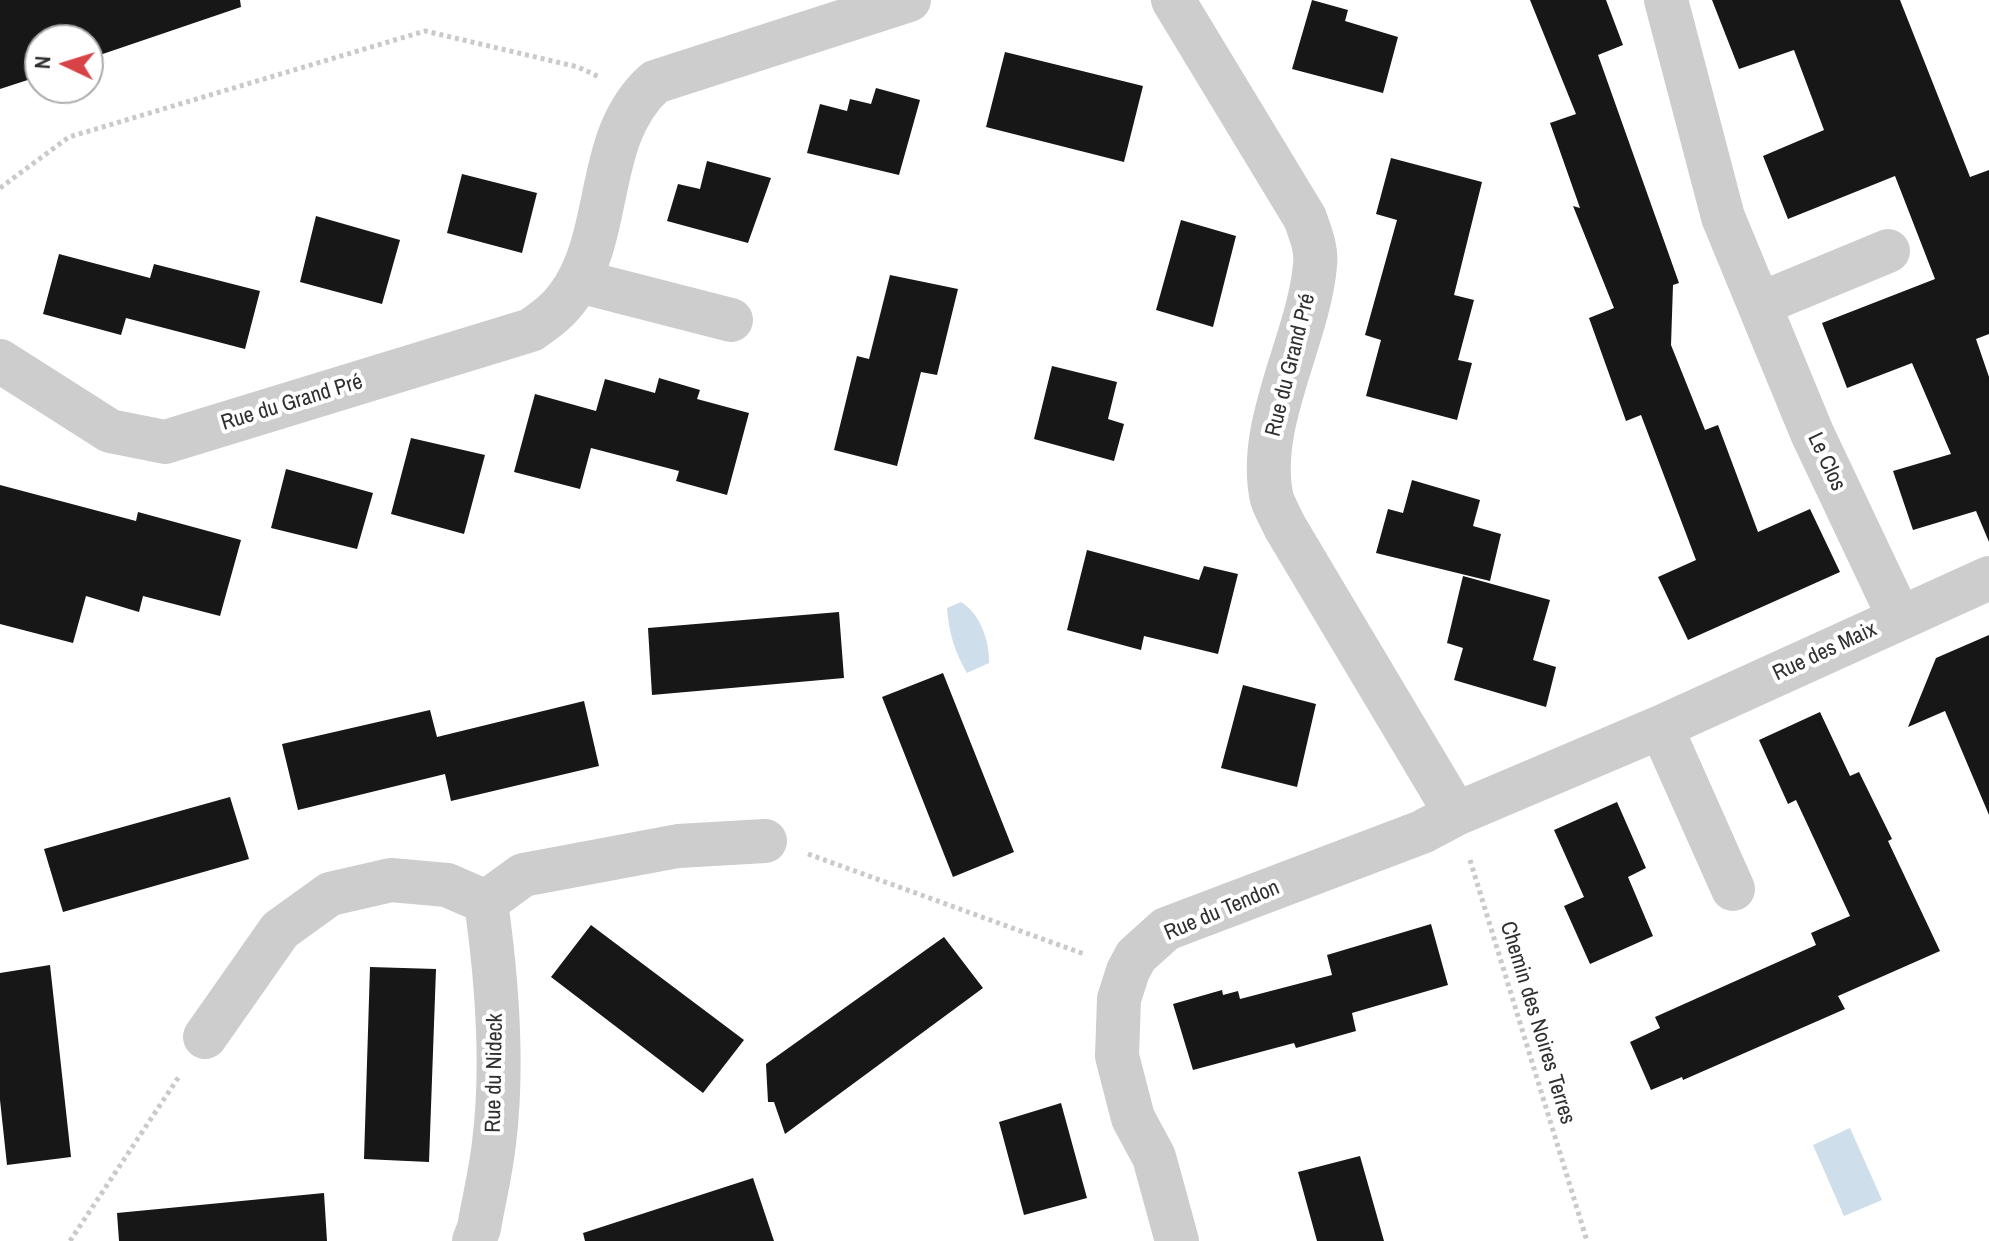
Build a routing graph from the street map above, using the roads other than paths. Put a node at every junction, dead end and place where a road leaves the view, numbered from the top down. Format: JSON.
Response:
{"nodes":[{"id":1,"x":909,"y":0,"type":"edge"},
{"id":2,"x":1173,"y":0,"type":"edge"},
{"id":3,"x":1666,"y":0,"type":"edge"},
{"id":4,"x":1888,"y":251,"type":"dead end"},
{"id":5,"x":579,"y":281,"type":"junction"},
{"id":6,"x":1760,"y":304,"type":"junction"},
{"id":7,"x":731,"y":320,"type":"dead end"},
{"id":8,"x":0,"y":361,"type":"edge"},
{"id":9,"x":1989,"y":578,"type":"edge"},
{"id":10,"x":1899,"y":617,"type":"junction"},
{"id":11,"x":1661,"y":727,"type":"junction"},
{"id":12,"x":1456,"y":814,"type":"junction"},
{"id":13,"x":765,"y":841,"type":"road end"},
{"id":14,"x":1733,"y":889,"type":"dead end"},
{"id":15,"x":486,"y":902,"type":"junction"},
{"id":16,"x":205,"y":1037,"type":"road end"},
{"id":17,"x":474,"y":1241,"type":"edge"},
{"id":18,"x":1177,"y":1241,"type":"edge"}],
"edges":[{"from":1,"to":5,"type":"street","name":"Rue du Grand Pré"},
{"from":2,"to":12,"type":"street","name":"Rue du Grand Pré"},
{"from":3,"to":6,"type":"street","name":"Le Clos"},
{"from":4,"to":6,"type":"street"},
{"from":5,"to":7,"type":"street"},
{"from":5,"to":8,"type":"street","name":"Rue du Grand Pré"},
{"from":6,"to":10,"type":"street","name":"Le Clos"},
{"from":9,"to":10,"type":"street","name":"Rue des Maix"},
{"from":10,"to":11,"type":"street","name":"Rue des Maix"},
{"from":11,"to":12,"type":"street","name":"Rue des Maix"},
{"from":11,"to":14,"type":"street"},
{"from":12,"to":18,"type":"street","name":"Rue du Tendon"},
{"from":13,"to":15,"type":"street"},
{"from":15,"to":16,"type":"street"},
{"from":15,"to":17,"type":"street","name":"Rue du Nideck"}]}
